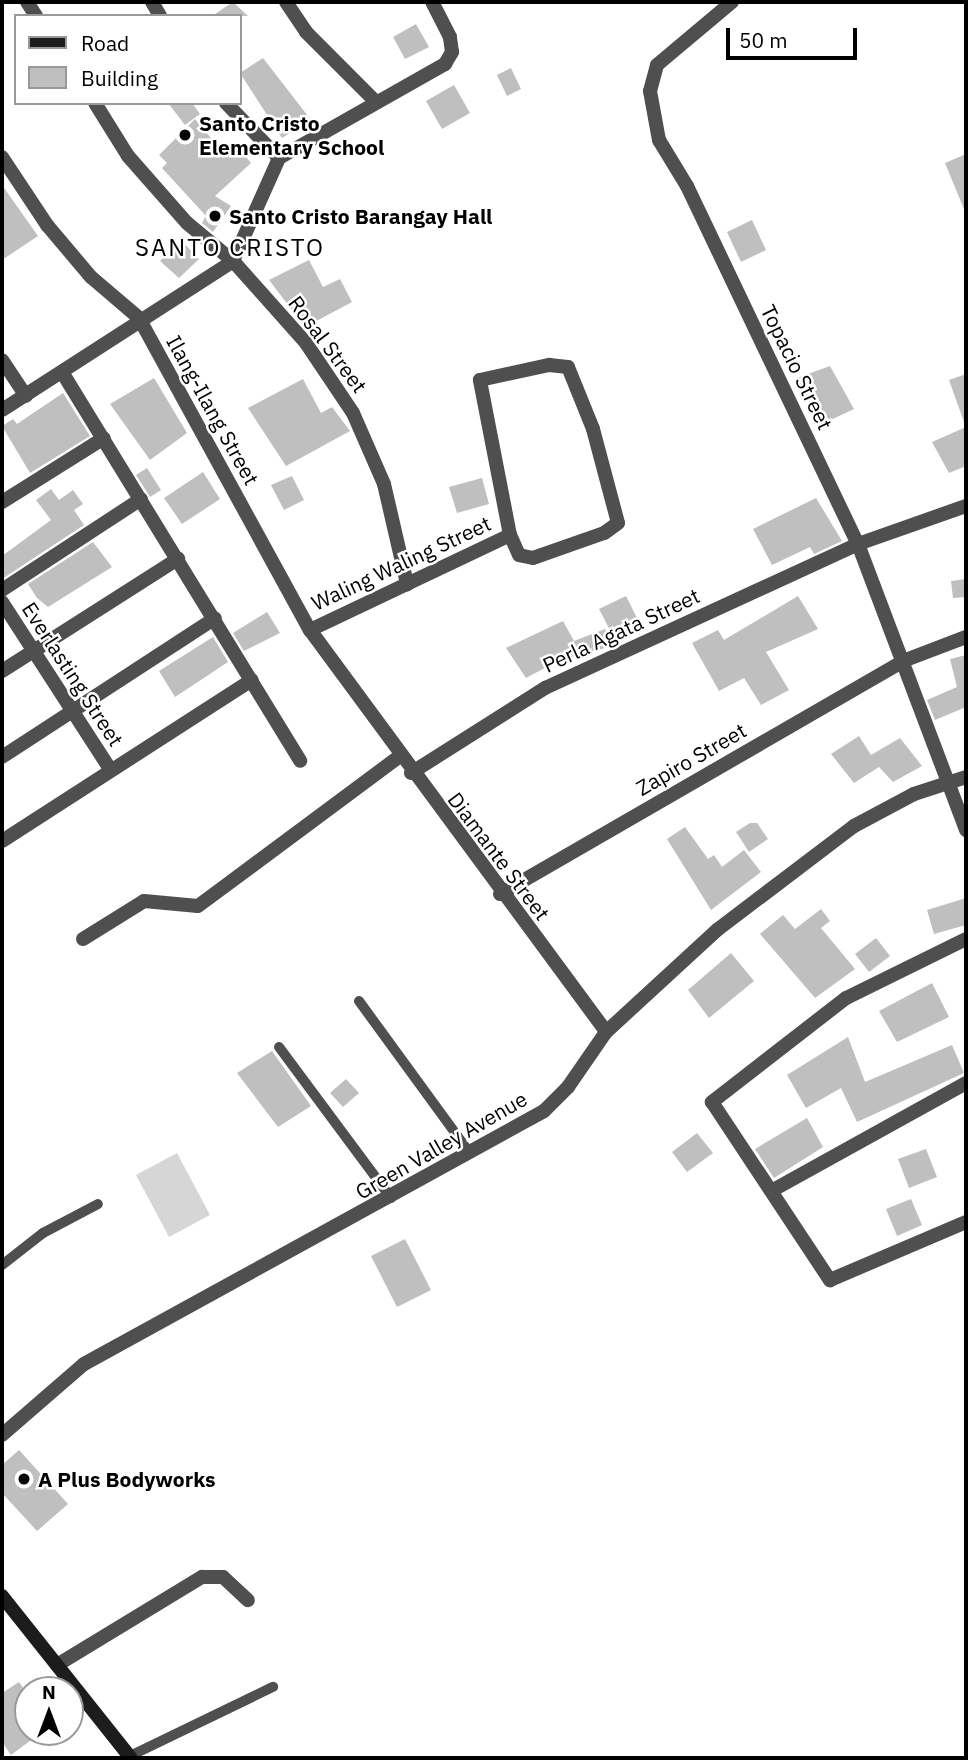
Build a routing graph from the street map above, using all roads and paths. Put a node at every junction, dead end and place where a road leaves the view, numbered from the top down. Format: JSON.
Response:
{"nodes":[{"id":1,"x":286,"y":2,"type":"edge"},
{"id":2,"x":432,"y":2,"type":"edge"},
{"id":3,"x":732,"y":2,"type":"edge"},
{"id":4,"x":374,"y":100,"type":"junction"},
{"id":5,"x":95,"y":105,"type":"edge"},
{"id":6,"x":228,"y":105,"type":"edge"},
{"id":7,"x":2,"y":157,"type":"edge"},
{"id":8,"x":279,"y":158,"type":"junction"},
{"id":9,"x":233,"y":261,"type":"junction"},
{"id":10,"x":139,"y":318,"type":"junction"},
{"id":11,"x":2,"y":360,"type":"edge"},
{"id":12,"x":62,"y":372,"type":"junction"},
{"id":13,"x":26,"y":396,"type":"junction"},
{"id":14,"x":2,"y":410,"type":"edge"},
{"id":15,"x":104,"y":439,"type":"junction"},
{"id":16,"x":141,"y":499,"type":"junction"},
{"id":17,"x":2,"y":502,"type":"edge"},
{"id":18,"x":966,"y":506,"type":"edge"},
{"id":19,"x":510,"y":535,"type":"junction"},
{"id":20,"x":858,"y":544,"type":"junction"},
{"id":21,"x":178,"y":559,"type":"junction"},
{"id":22,"x":407,"y":584,"type":"junction"},
{"id":23,"x":2,"y":590,"type":"edge"},
{"id":24,"x":2,"y":602,"type":"edge"},
{"id":25,"x":215,"y":618,"type":"junction"},
{"id":26,"x":310,"y":630,"type":"junction"},
{"id":27,"x":966,"y":638,"type":"edge"},
{"id":28,"x":34,"y":652,"type":"junction"},
{"id":29,"x":903,"y":661,"type":"junction"},
{"id":30,"x":2,"y":671,"type":"edge"},
{"id":31,"x":252,"y":680,"type":"junction"},
{"id":32,"x":363,"y":703,"type":"joint"},
{"id":33,"x":72,"y":711,"type":"junction"},
{"id":34,"x":401,"y":755,"type":"junction"},
{"id":35,"x":2,"y":757,"type":"edge"},
{"id":36,"x":300,"y":761,"type":"dead end"},
{"id":37,"x":110,"y":769,"type":"junction"},
{"id":38,"x":411,"y":773,"type":"junction"},
{"id":39,"x":966,"y":777,"type":"edge"},
{"id":40,"x":946,"y":782,"type":"junction"},
{"id":41,"x":966,"y":830,"type":"edge"},
{"id":42,"x":2,"y":841,"type":"edge"},
{"id":43,"x":500,"y":894,"type":"junction"},
{"id":44,"x":83,"y":939,"type":"dead end"},
{"id":45,"x":966,"y":939,"type":"edge"},
{"id":46,"x":359,"y":1001,"type":"dead end"},
{"id":47,"x":606,"y":1032,"type":"junction"},
{"id":48,"x":279,"y":1046,"type":"dead end"},
{"id":49,"x":966,"y":1083,"type":"edge"},
{"id":50,"x":470,"y":1153,"type":"junction"},
{"id":51,"x":773,"y":1190,"type":"junction"},
{"id":52,"x":391,"y":1198,"type":"junction"},
{"id":53,"x":98,"y":1203,"type":"dead end"},
{"id":54,"x":966,"y":1222,"type":"edge"},
{"id":55,"x":2,"y":1265,"type":"edge"},
{"id":56,"x":2,"y":1434,"type":"edge"},
{"id":57,"x":2,"y":1596,"type":"edge"},
{"id":58,"x":248,"y":1600,"type":"dead end"},
{"id":59,"x":57,"y":1665,"type":"junction"},
{"id":60,"x":273,"y":1686,"type":"dead end"},
{"id":61,"x":130,"y":1757,"type":"edge"}],
"edges":[{"from":1,"to":4,"type":"street"},
{"from":2,"to":4,"type":"street"},
{"from":3,"to":20,"type":"street","name":"Topacio Street"},
{"from":4,"to":8,"type":"street"},
{"from":5,"to":9,"type":"street","name":"Rosal Street"},
{"from":6,"to":8,"type":"street"},
{"from":7,"to":10,"type":"street","name":"Ilang-Ilang Street"},
{"from":8,"to":9,"type":"street"},
{"from":9,"to":10,"type":"street"},
{"from":9,"to":22,"type":"street","name":"Rosal Street"},
{"from":10,"to":12,"type":"street"},
{"from":10,"to":26,"type":"street","name":"Ilang-Ilang Street"},
{"from":11,"to":13,"type":"street"},
{"from":12,"to":13,"type":"street"},
{"from":12,"to":15,"type":"street"},
{"from":13,"to":14,"type":"street"},
{"from":15,"to":16,"type":"street"},
{"from":15,"to":17,"type":"street"},
{"from":16,"to":21,"type":"street"},
{"from":16,"to":23,"type":"street"},
{"from":18,"to":20,"type":"street","name":"Perla Agata Street"},
{"from":19,"to":19,"type":"street"},
{"from":19,"to":22,"type":"street","name":"Waling Waling Street"},
{"from":20,"to":29,"type":"street","name":"Topacio Street"},
{"from":20,"to":38,"type":"street","name":"Perla Agata Street"},
{"from":21,"to":25,"type":"street"},
{"from":21,"to":28,"type":"street"},
{"from":22,"to":26,"type":"street","name":"Waling Waling Street"},
{"from":24,"to":28,"type":"street","name":"Everlasting Street"},
{"from":25,"to":31,"type":"street"},
{"from":25,"to":33,"type":"street"},
{"from":26,"to":32,"type":"street","name":"Ilang-Ilang Street"},
{"from":27,"to":29,"type":"street","name":"Zapiro Street"},
{"from":28,"to":30,"type":"street"},
{"from":28,"to":33,"type":"street","name":"Everlasting Street"},
{"from":29,"to":40,"type":"street","name":"Topacio Street"},
{"from":29,"to":43,"type":"street","name":"Zapiro Street"},
{"from":31,"to":36,"type":"street"},
{"from":31,"to":37,"type":"street"},
{"from":32,"to":34,"type":"street","name":"Diamante Street"},
{"from":33,"to":35,"type":"street"},
{"from":33,"to":37,"type":"street","name":"Everlasting Street"},
{"from":34,"to":38,"type":"street","name":"Diamante Street"},
{"from":34,"to":44,"type":"street"},
{"from":37,"to":42,"type":"street"},
{"from":38,"to":43,"type":"street","name":"Diamante Street"},
{"from":39,"to":40,"type":"street","name":"Green Valley Avenue"},
{"from":40,"to":41,"type":"street","name":"Topacio Street"},
{"from":40,"to":47,"type":"street","name":"Green Valley Avenue"},
{"from":43,"to":47,"type":"street","name":"Diamante Street"},
{"from":45,"to":51,"type":"street"},
{"from":46,"to":50,"type":"lane"},
{"from":47,"to":50,"type":"street","name":"Green Valley Avenue"},
{"from":48,"to":52,"type":"lane"},
{"from":49,"to":51,"type":"street"},
{"from":50,"to":52,"type":"street","name":"Green Valley Avenue"},
{"from":51,"to":54,"type":"street"},
{"from":52,"to":56,"type":"street","name":"Green Valley Avenue"},
{"from":53,"to":55,"type":"lane"},
{"from":57,"to":59,"type":"main road"},
{"from":58,"to":59,"type":"street"},
{"from":59,"to":61,"type":"main road"},
{"from":60,"to":61,"type":"lane"}]}
